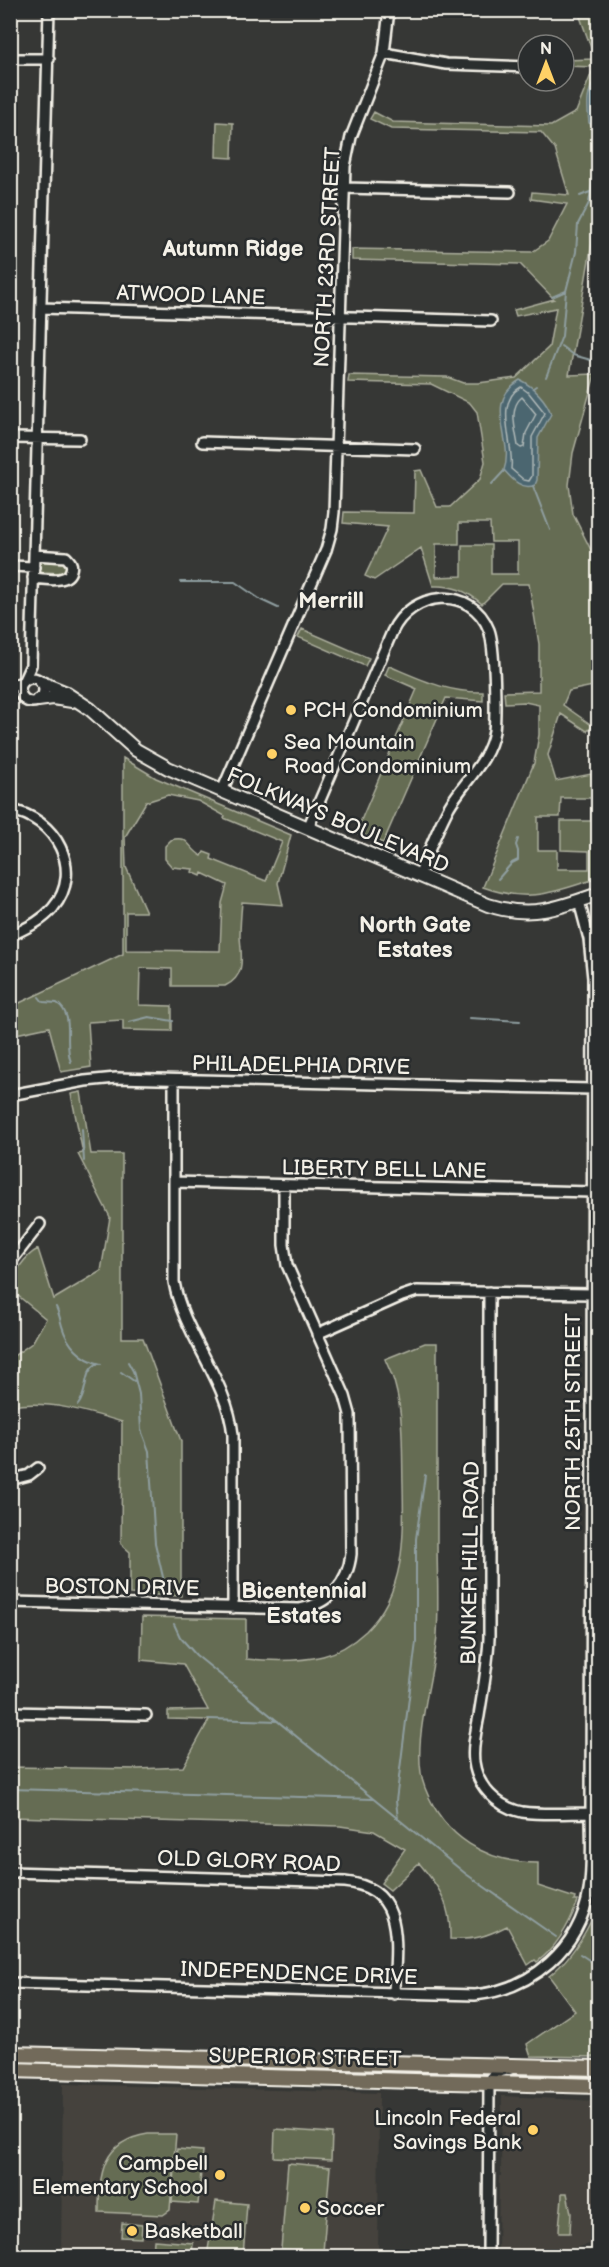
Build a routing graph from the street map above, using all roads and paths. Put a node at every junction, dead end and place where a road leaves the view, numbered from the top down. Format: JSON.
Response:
{"nodes":[{"id":1,"x":49,"y":10,"type":"edge"},
{"id":2,"x":389,"y":10,"type":"edge"},
{"id":3,"x":384,"y":53,"type":"junction"},
{"id":4,"x":49,"y":59,"type":"junction"},
{"id":5,"x":10,"y":60,"type":"edge"},
{"id":6,"x":516,"y":67,"type":"edge"},
{"id":7,"x":344,"y":188,"type":"junction"},
{"id":8,"x":510,"y":192,"type":"dead end"},
{"id":9,"x":42,"y":308,"type":"junction"},
{"id":10,"x":340,"y":317,"type":"junction"},
{"id":11,"x":491,"y":321,"type":"dead end"},
{"id":12,"x":10,"y":438,"type":"edge"},
{"id":13,"x":38,"y":438,"type":"junction"},
{"id":14,"x":80,"y":439,"type":"dead end"},
{"id":15,"x":202,"y":442,"type":"dead end"},
{"id":16,"x":335,"y":447,"type":"junction"},
{"id":17,"x":415,"y":449,"type":"dead end"},
{"id":18,"x":34,"y":555,"type":"junction"},
{"id":19,"x":10,"y":566,"type":"edge"},
{"id":20,"x":34,"y":567,"type":"junction"},
{"id":21,"x":33,"y":578,"type":"junction"},
{"id":22,"x":31,"y":665,"type":"junction"},
{"id":23,"x":23,"y":681,"type":"junction"},
{"id":24,"x":41,"y":682,"type":"junction"},
{"id":25,"x":10,"y":687,"type":"edge"},
{"id":26,"x":10,"y":692,"type":"edge"},
{"id":27,"x":23,"y":698,"type":"junction"},
{"id":28,"x":38,"y":700,"type":"junction"},
{"id":29,"x":81,"y":703,"type":"junction"},
{"id":30,"x":222,"y":791,"type":"junction"},
{"id":31,"x":10,"y":810,"type":"edge"},
{"id":32,"x":308,"y":828,"type":"junction"},
{"id":33,"x":419,"y":876,"type":"junction"},
{"id":34,"x":598,"y":894,"type":"edge"},
{"id":35,"x":579,"y":901,"type":"junction"},
{"id":36,"x":10,"y":936,"type":"edge"},
{"id":37,"x":174,"y":1080,"type":"junction"},
{"id":38,"x":592,"y":1089,"type":"junction"},
{"id":39,"x":10,"y":1095,"type":"edge"},
{"id":40,"x":174,"y":1182,"type":"junction"},
{"id":41,"x":284,"y":1185,"type":"junction"},
{"id":42,"x":592,"y":1192,"type":"junction"},
{"id":43,"x":40,"y":1224,"type":"dead end"},
{"id":44,"x":10,"y":1263,"type":"edge"},
{"id":45,"x":489,"y":1292,"type":"junction"},
{"id":46,"x":591,"y":1294,"type":"junction"},
{"id":47,"x":316,"y":1334,"type":"junction"},
{"id":48,"x":595,"y":1366,"type":"edge"},
{"id":49,"x":38,"y":1468,"type":"dead end"},
{"id":50,"x":10,"y":1480,"type":"edge"},
{"id":51,"x":10,"y":1602,"type":"edge"},
{"id":52,"x":233,"y":1608,"type":"junction"},
{"id":53,"x":10,"y":1712,"type":"edge"},
{"id":54,"x":146,"y":1715,"type":"dead end"},
{"id":55,"x":594,"y":1742,"type":"edge"},
{"id":56,"x":591,"y":1813,"type":"junction"},
{"id":57,"x":10,"y":1872,"type":"edge"},
{"id":58,"x":569,"y":1941,"type":"joint"},
{"id":59,"x":10,"y":1983,"type":"edge"},
{"id":60,"x":394,"y":1994,"type":"junction"},
{"id":61,"x":10,"y":2054,"type":"edge"},
{"id":62,"x":33,"y":2055,"type":"junction"},
{"id":63,"x":217,"y":2059,"type":"junction"},
{"id":64,"x":10,"y":2061,"type":"edge"},
{"id":65,"x":459,"y":2066,"type":"junction"},
{"id":66,"x":516,"y":2067,"type":"junction"},
{"id":67,"x":598,"y":2068,"type":"edge"},
{"id":68,"x":10,"y":2070,"type":"edge"},
{"id":69,"x":167,"y":2075,"type":"junction"},
{"id":70,"x":414,"y":2081,"type":"junction"},
{"id":71,"x":489,"y":2083,"type":"junction"},
{"id":72,"x":598,"y":2086,"type":"edge"},
{"id":73,"x":488,"y":2256,"type":"edge"}],
"edges":[{"from":1,"to":4,"type":"street"},
{"from":2,"to":3,"type":"street","name":"NORTH 23RD STREET"},
{"from":3,"to":6,"type":"street"},
{"from":3,"to":7,"type":"street","name":"NORTH 23RD STREET"},
{"from":4,"to":5,"type":"street"},
{"from":4,"to":9,"type":"street"},
{"from":7,"to":8,"type":"street"},
{"from":7,"to":10,"type":"street","name":"NORTH 23RD STREET"},
{"from":9,"to":10,"type":"street","name":"ATWOOD LANE"},
{"from":9,"to":13,"type":"street"},
{"from":10,"to":11,"type":"street","name":"ATWOOD LANE"},
{"from":10,"to":16,"type":"street","name":"NORTH 23RD STREET"},
{"from":12,"to":13,"type":"street"},
{"from":13,"to":14,"type":"street"},
{"from":13,"to":18,"type":"street"},
{"from":15,"to":16,"type":"street"},
{"from":16,"to":17,"type":"street"},
{"from":16,"to":30,"type":"street","name":"NORTH 23RD STREET"},
{"from":18,"to":20,"type":"street"},
{"from":18,"to":21,"type":"street"},
{"from":19,"to":20,"type":"street"},
{"from":20,"to":21,"type":"street"},
{"from":21,"to":22,"type":"street"},
{"from":22,"to":23,"type":"street"},
{"from":22,"to":24,"type":"street"},
{"from":23,"to":24,"type":"street"},
{"from":23,"to":25,"type":"street"},
{"from":23,"to":27,"type":"street"},
{"from":24,"to":28,"type":"street"},
{"from":24,"to":29,"type":"street","name":"FOLKWAYS BOULEVARD"},
{"from":26,"to":27,"type":"street"},
{"from":27,"to":28,"type":"street"},
{"from":28,"to":29,"type":"street","name":"FOLKWAYS BOULEVARD"},
{"from":29,"to":30,"type":"street","name":"FOLKWAYS BOULEVARD"},
{"from":30,"to":32,"type":"street","name":"FOLKWAYS BOULEVARD"},
{"from":31,"to":36,"type":"street"},
{"from":32,"to":33,"type":"street","name":"FOLKWAYS BOULEVARD"},
{"from":32,"to":33,"type":"street"},
{"from":33,"to":35,"type":"street","name":"FOLKWAYS BOULEVARD"},
{"from":34,"to":35,"type":"street","name":"FOLKWAYS BOULEVARD"},
{"from":35,"to":38,"type":"street","name":"NORTH 25TH STREET"},
{"from":37,"to":38,"type":"street","name":"PHILADELPHIA DRIVE"},
{"from":37,"to":39,"type":"street","name":"PHILADELPHIA DRIVE"},
{"from":37,"to":40,"type":"street"},
{"from":38,"to":42,"type":"street","name":"NORTH 25TH STREET"},
{"from":40,"to":41,"type":"street","name":"LIBERTY BELL LANE"},
{"from":40,"to":52,"type":"street"},
{"from":41,"to":42,"type":"street","name":"LIBERTY BELL LANE"},
{"from":41,"to":47,"type":"street","name":"BOSTON DRIVE"},
{"from":42,"to":46,"type":"street","name":"NORTH 25TH STREET"},
{"from":43,"to":44,"type":"street"},
{"from":45,"to":46,"type":"street"},
{"from":45,"to":47,"type":"street"},
{"from":45,"to":56,"type":"street","name":"BUNKER HILL ROAD"},
{"from":46,"to":48,"type":"street","name":"NORTH 25TH STREET"},
{"from":47,"to":52,"type":"street","name":"BOSTON DRIVE"},
{"from":48,"to":55,"type":"street","name":"NORTH 25TH STREET"},
{"from":49,"to":50,"type":"street"},
{"from":51,"to":52,"type":"street","name":"BOSTON DRIVE"},
{"from":53,"to":54,"type":"street"},
{"from":55,"to":56,"type":"street","name":"NORTH 25TH STREET"},
{"from":56,"to":58,"type":"street","name":"NORTH 25TH STREET"},
{"from":57,"to":60,"type":"street","name":"OLD GLORY ROAD"},
{"from":58,"to":60,"type":"street","name":"INDEPENDENCE DRIVE"},
{"from":59,"to":60,"type":"street","name":"INDEPENDENCE DRIVE"},
{"from":61,"to":62,"type":"main road","name":"SUPERIOR STREET"},
{"from":62,"to":63,"type":"main road","name":"SUPERIOR STREET"},
{"from":62,"to":64,"type":"street"},
{"from":63,"to":65,"type":"main road","name":"SUPERIOR STREET"},
{"from":63,"to":69,"type":"main road"},
{"from":65,"to":66,"type":"main road","name":"SUPERIOR STREET"},
{"from":65,"to":70,"type":"main road"},
{"from":66,"to":67,"type":"main road","name":"SUPERIOR STREET"},
{"from":66,"to":71,"type":"street"},
{"from":68,"to":69,"type":"main road","name":"SUPERIOR STREET"},
{"from":69,"to":70,"type":"main road","name":"SUPERIOR STREET"},
{"from":70,"to":71,"type":"main road","name":"SUPERIOR STREET"},
{"from":71,"to":72,"type":"main road","name":"SUPERIOR STREET"},
{"from":71,"to":73,"type":"street"}]}
